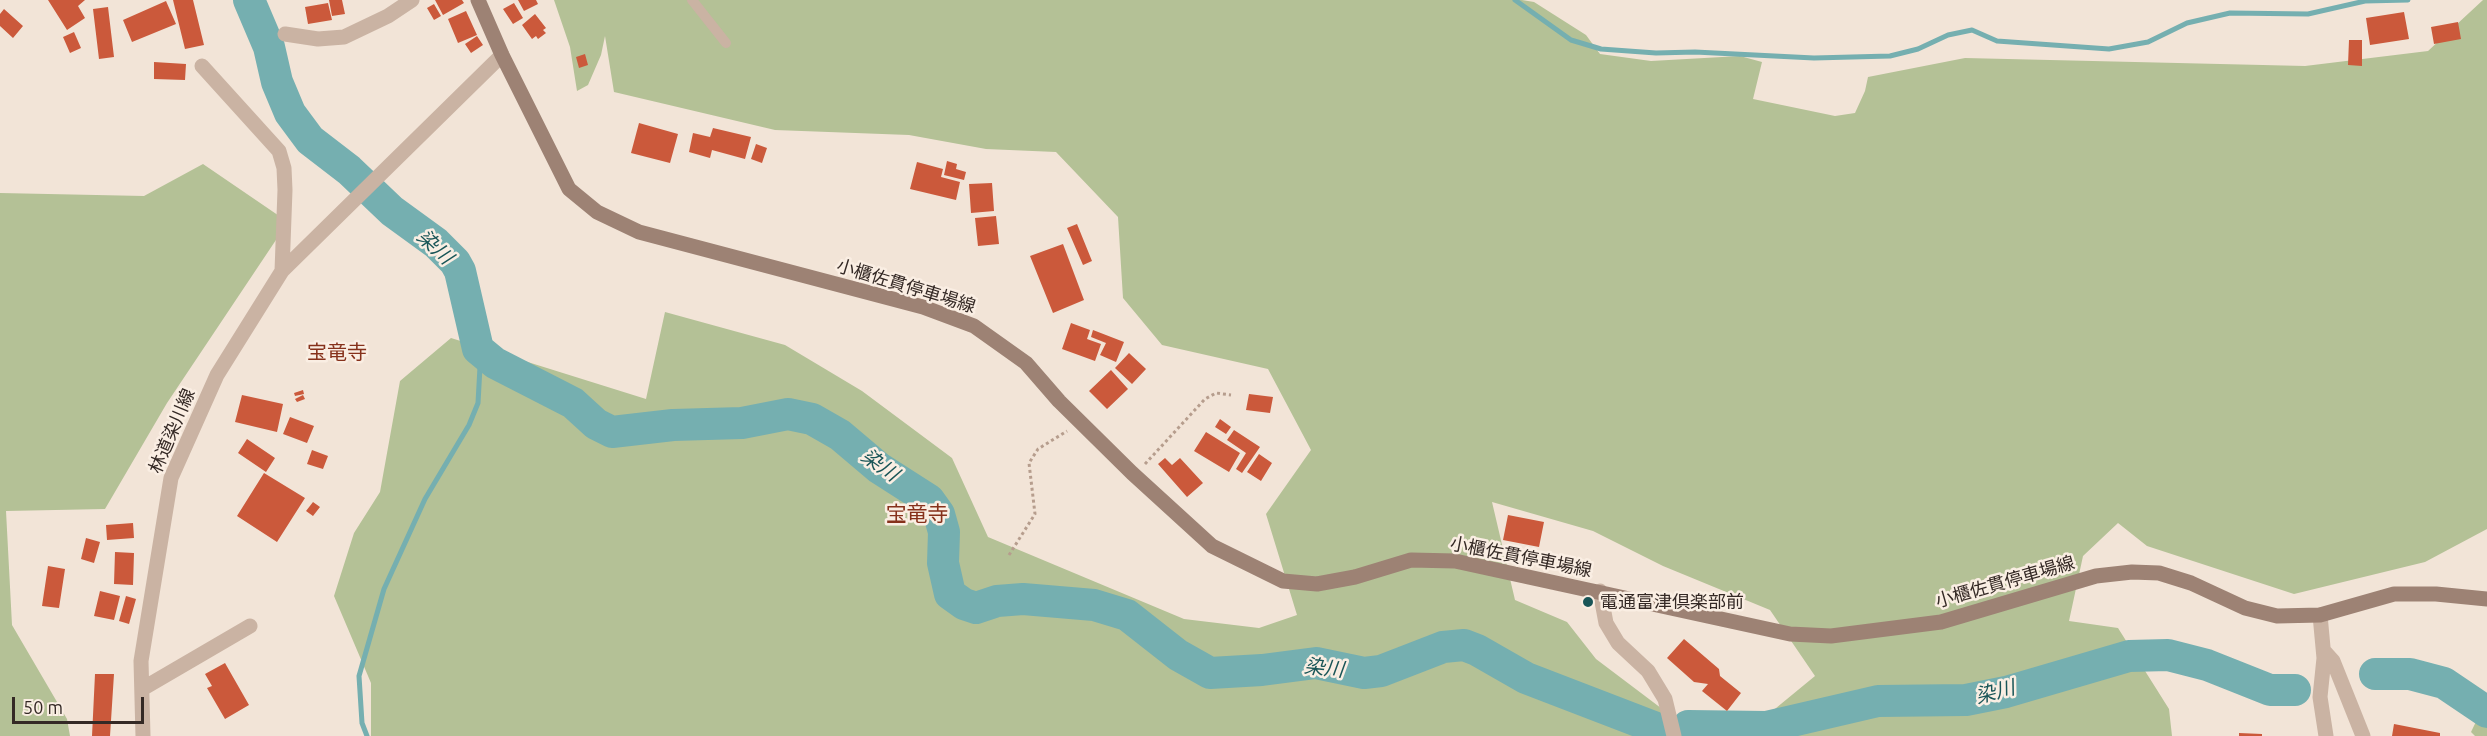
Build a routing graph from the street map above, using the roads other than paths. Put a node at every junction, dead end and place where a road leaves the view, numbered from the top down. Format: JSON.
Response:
{"nodes":[{"id":1,"x":412,"y":0,"type":"edge"},
{"id":2,"x":478,"y":0,"type":"edge"},
{"id":3,"x":693,"y":0,"type":"edge"},
{"id":4,"x":285,"y":34,"type":"dead end"},
{"id":5,"x":726,"y":43,"type":"dead end"},
{"id":6,"x":502,"y":55,"type":"junction"},
{"id":7,"x":202,"y":66,"type":"dead end"},
{"id":8,"x":282,"y":271,"type":"junction"},
{"id":9,"x":1600,"y":591,"type":"junction"},
{"id":10,"x":2487,"y":599,"type":"edge"},
{"id":11,"x":2320,"y":615,"type":"junction"},
{"id":12,"x":250,"y":626,"type":"dead end"},
{"id":13,"x":2324,"y":651,"type":"junction"},
{"id":14,"x":142,"y":689,"type":"junction"},
{"id":15,"x":143,"y":736,"type":"edge"},
{"id":16,"x":1674,"y":736,"type":"edge"},
{"id":17,"x":2326,"y":736,"type":"edge"},
{"id":18,"x":2363,"y":736,"type":"edge"}],
"edges":[{"from":1,"to":4,"type":"street"},
{"from":2,"to":6,"type":"main road","name":"小櫃佐貫停車場線"},
{"from":3,"to":5,"type":"lane"},
{"from":6,"to":8,"type":"street","name":"林道染川線"},
{"from":6,"to":9,"type":"main road","name":"小櫃佐貫停車場線"},
{"from":7,"to":8,"type":"street"},
{"from":8,"to":14,"type":"street","name":"林道染川線"},
{"from":9,"to":11,"type":"main road","name":"小櫃佐貫停車場線"},
{"from":9,"to":16,"type":"street"},
{"from":10,"to":11,"type":"main road","name":"小櫃佐貫停車場線"},
{"from":11,"to":13,"type":"street"},
{"from":12,"to":14,"type":"street"},
{"from":13,"to":17,"type":"street"},
{"from":13,"to":18,"type":"street"},
{"from":14,"to":15,"type":"street","name":"林道染川線"}]}
